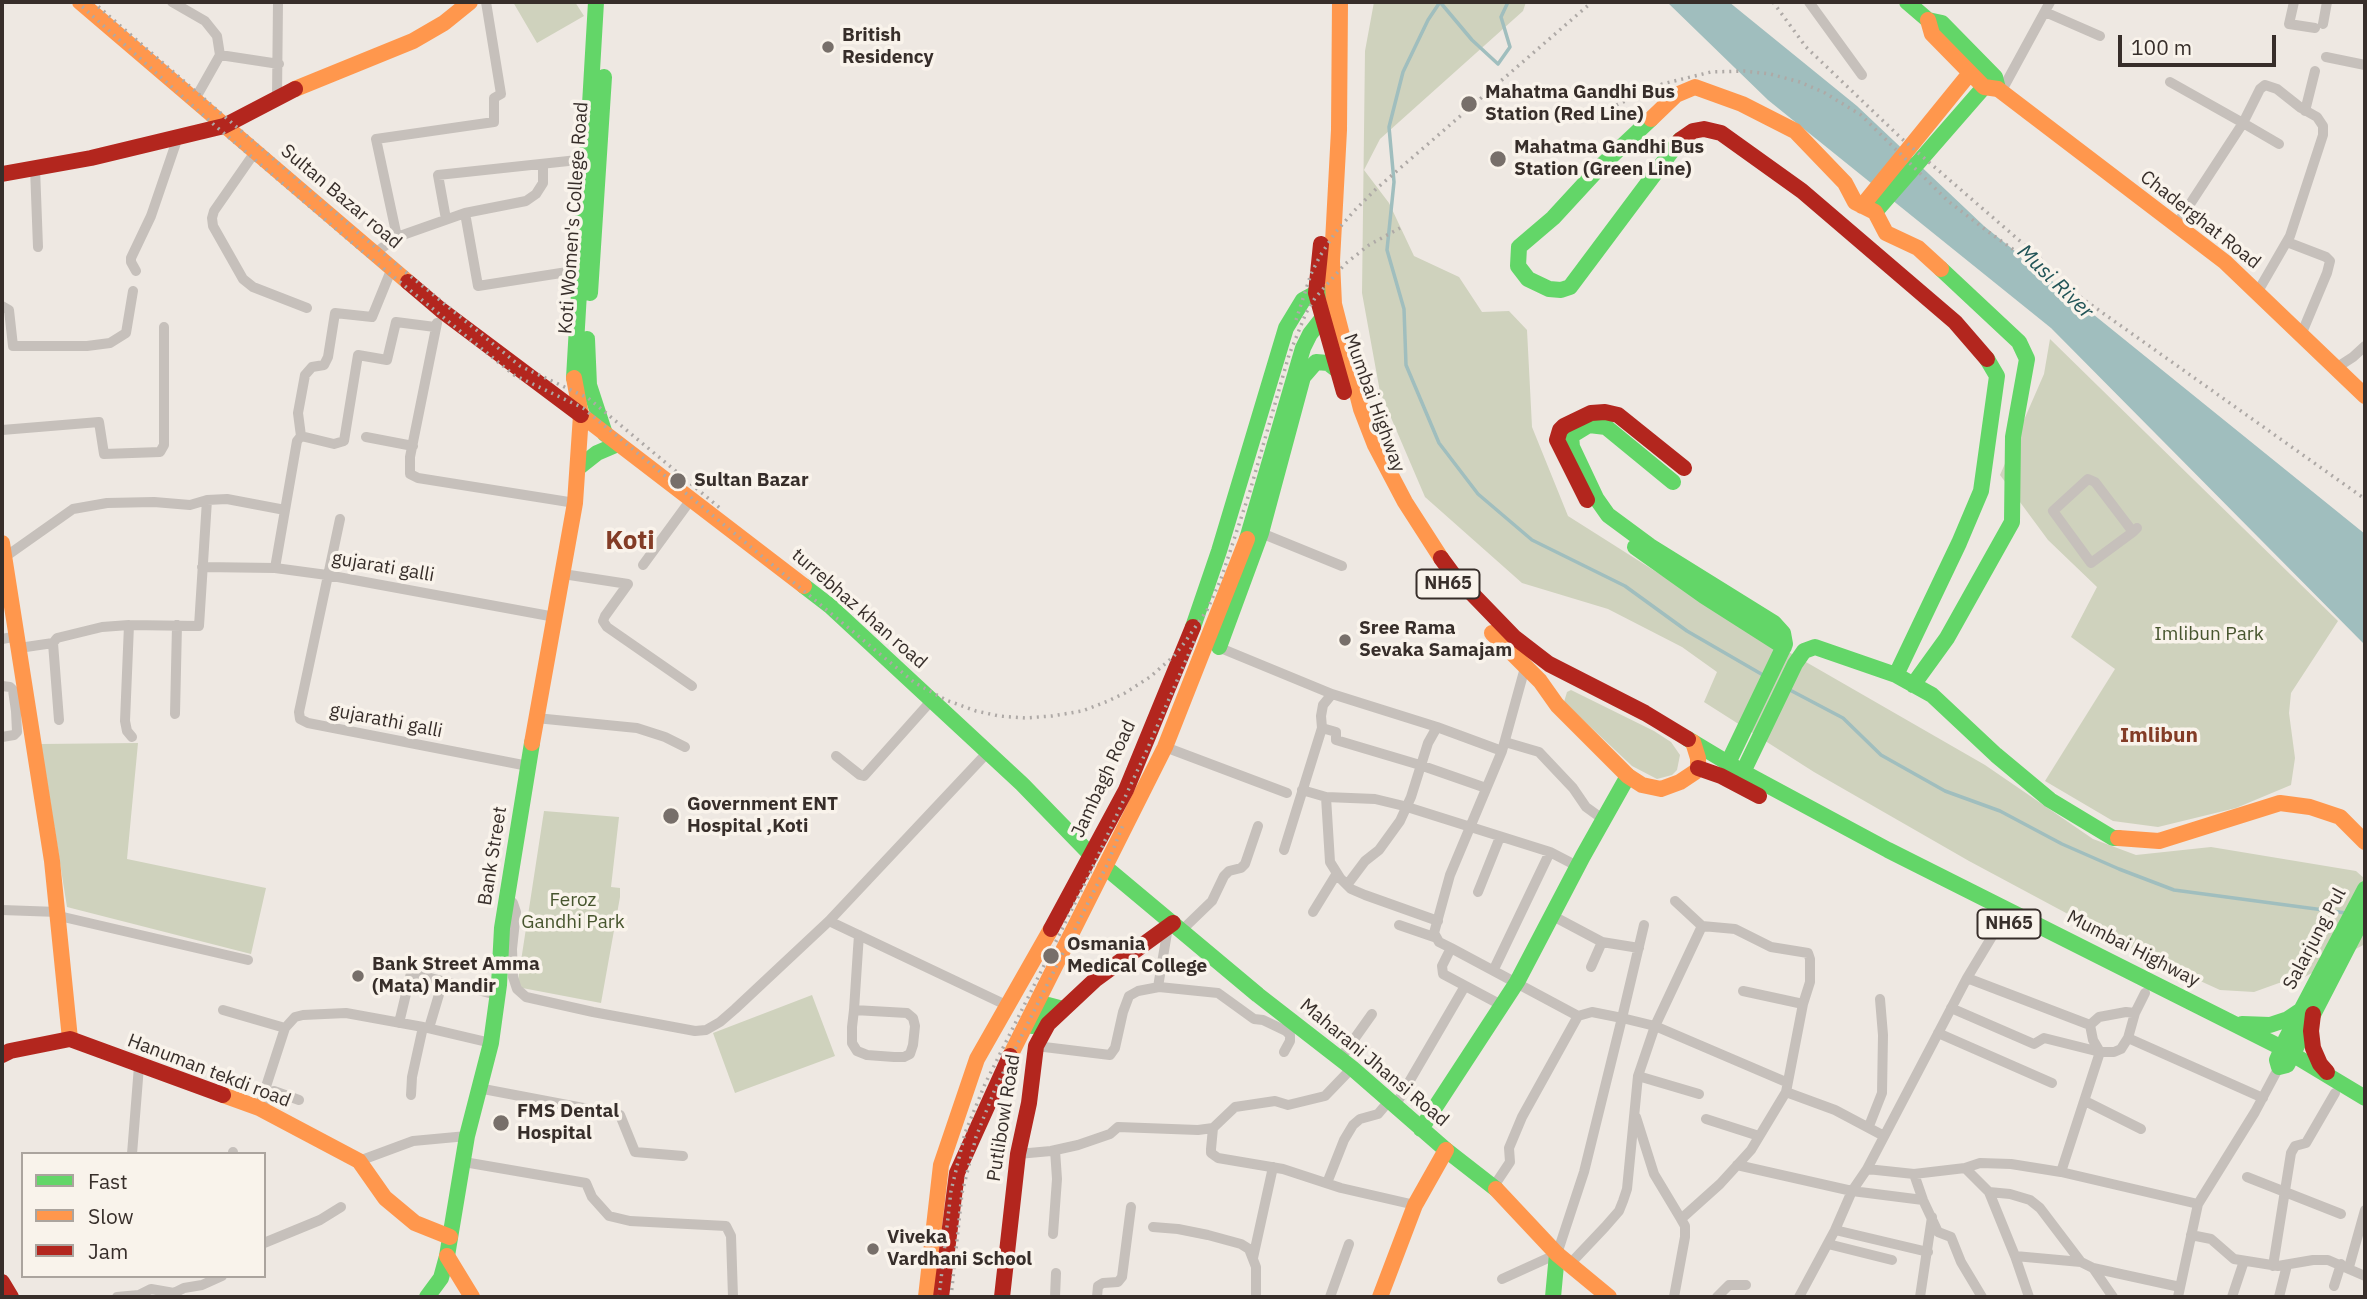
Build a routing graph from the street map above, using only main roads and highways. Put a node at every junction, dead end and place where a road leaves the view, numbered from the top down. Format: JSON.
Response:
{"nodes":[{"id":1,"x":80,"y":2,"type":"edge"},
{"id":2,"x":470,"y":2,"type":"edge"},
{"id":3,"x":597,"y":2,"type":"edge"},
{"id":4,"x":607,"y":2,"type":"edge"},
{"id":5,"x":1329,"y":2,"type":"edge"},
{"id":6,"x":1340,"y":2,"type":"edge"},
{"id":7,"x":1907,"y":2,"type":"edge"},
{"id":8,"x":1928,"y":20,"type":"junction"},
{"id":9,"x":1970,"y":73,"type":"junction"},
{"id":10,"x":1994,"y":90,"type":"junction"},
{"id":11,"x":224,"y":126,"type":"junction"},
{"id":12,"x":2,"y":174,"type":"edge"},
{"id":13,"x":1871,"y":206,"type":"junction"},
{"id":14,"x":1327,"y":297,"type":"junction"},
{"id":15,"x":1322,"y":318,"type":"junction"},
{"id":16,"x":1337,"y":370,"type":"junction"},
{"id":17,"x":2365,"y":396,"type":"edge"},
{"id":18,"x":582,"y":415,"type":"junction"},
{"id":19,"x":612,"y":439,"type":"junction"},
{"id":20,"x":578,"y":468,"type":"junction"},
{"id":21,"x":1684,"y":468,"type":"dead end"},
{"id":22,"x":1673,"y":482,"type":"dead end"},
{"id":23,"x":3,"y":552,"type":"edge"},
{"id":24,"x":13,"y":641,"type":"edge"},
{"id":25,"x":1213,"y":645,"type":"junction"},
{"id":26,"x":1781,"y":652,"type":"junction"},
{"id":27,"x":1530,"y":659,"type":"junction"},
{"id":28,"x":1896,"y":675,"type":"junction"},
{"id":29,"x":1913,"y":685,"type":"junction"},
{"id":30,"x":1693,"y":742,"type":"junction"},
{"id":31,"x":1728,"y":763,"type":"junction"},
{"id":32,"x":1698,"y":768,"type":"junction"},
{"id":33,"x":1743,"y":772,"type":"junction"},
{"id":34,"x":1628,"y":776,"type":"junction"},
{"id":35,"x":2365,"y":842,"type":"edge"},
{"id":36,"x":1091,"y":855,"type":"junction"},
{"id":37,"x":1105,"y":867,"type":"junction"},
{"id":38,"x":2365,"y":889,"type":"edge"},
{"id":39,"x":2365,"y":914,"type":"edge"},
{"id":40,"x":2005,"y":915,"type":"junction"},
{"id":41,"x":1174,"y":926,"type":"junction"},
{"id":42,"x":1054,"y":968,"type":"junction"},
{"id":43,"x":1024,"y":974,"type":"junction"},
{"id":44,"x":1063,"y":1009,"type":"junction"},
{"id":45,"x":2308,"y":1011,"type":"junction"},
{"id":46,"x":2234,"y":1023,"type":"junction"},
{"id":47,"x":70,"y":1039,"type":"junction"},
{"id":48,"x":1015,"y":1050,"type":"junction"},
{"id":49,"x":2,"y":1055,"type":"edge"},
{"id":50,"x":2283,"y":1059,"type":"junction"},
{"id":51,"x":2333,"y":1085,"type":"junction"},
{"id":52,"x":2365,"y":1098,"type":"edge"},
{"id":53,"x":2365,"y":1111,"type":"edge"},
{"id":54,"x":1421,"y":1129,"type":"junction"},
{"id":55,"x":1446,"y":1150,"type":"junction"},
{"id":56,"x":945,"y":1155,"type":"junction"},
{"id":57,"x":960,"y":1167,"type":"junction"},
{"id":58,"x":450,"y":1237,"type":"junction"},
{"id":59,"x":447,"y":1256,"type":"junction"},
{"id":60,"x":1563,"y":1259,"type":"junction"},
{"id":61,"x":2,"y":1282,"type":"edge"},
{"id":62,"x":11,"y":1297,"type":"edge"},
{"id":63,"x":427,"y":1297,"type":"edge"},
{"id":64,"x":472,"y":1297,"type":"edge"},
{"id":65,"x":926,"y":1297,"type":"edge"},
{"id":66,"x":941,"y":1297,"type":"edge"},
{"id":67,"x":1002,"y":1297,"type":"edge"},
{"id":68,"x":1380,"y":1297,"type":"edge"},
{"id":69,"x":1553,"y":1297,"type":"edge"},
{"id":70,"x":1609,"y":1297,"type":"edge"}],
"edges":[{"from":1,"to":11,"type":"main road","name":"Sultan Bazar road"},
{"from":2,"to":11,"type":"main road"},
{"from":3,"to":18,"type":"main road","name":"Koti Women's College Road"},
{"from":4,"to":19,"type":"main road","name":"Koti Women's College Road"},
{"from":5,"to":14,"type":"main road","name":"Mumbai Highway","number":"NH65"},
{"from":6,"to":14,"type":"main road","name":"Mumbai Highway","number":"NH65"},
{"from":7,"to":8,"type":"main road","name":"Chaderghat Road"},
{"from":8,"to":9,"type":"main road","name":"Chaderghat Road"},
{"from":8,"to":10,"type":"main road","name":"Chaderghat Road"},
{"from":9,"to":10,"type":"main road","name":"Chaderghat Road"},
{"from":9,"to":13,"type":"main road"},
{"from":10,"to":13,"type":"main road"},
{"from":10,"to":17,"type":"main road","name":"Chaderghat Road"},
{"from":11,"to":12,"type":"main road"},
{"from":11,"to":18,"type":"main road","name":"Sultan Bazar road"},
{"from":13,"to":28,"type":"main road"},
{"from":13,"to":29,"type":"main road"},
{"from":14,"to":15,"type":"main road","name":"Mumbai Highway","number":"NH65"},
{"from":14,"to":27,"type":"main road","name":"Mumbai Highway","number":"NH65"},
{"from":14,"to":36,"type":"main road","name":"Jambagh Road"},
{"from":15,"to":16,"type":"main road","name":"Mumbai Highway","number":"NH65"},
{"from":15,"to":25,"type":"main road","name":"Jambagh Road"},
{"from":16,"to":25,"type":"main road"},
{"from":16,"to":27,"type":"main road","name":"Mumbai Highway","number":"NH65"},
{"from":18,"to":19,"type":"main road","name":"turrebhaz khan road"},
{"from":18,"to":20,"type":"main road","name":"Bank Street"},
{"from":19,"to":20,"type":"main road"},
{"from":19,"to":36,"type":"main road","name":"turrebhaz khan road"},
{"from":20,"to":58,"type":"main road","name":"Bank Street"},
{"from":21,"to":26,"type":"main road"},
{"from":22,"to":26,"type":"main road"},
{"from":23,"to":24,"type":"main road"},
{"from":24,"to":47,"type":"main road"},
{"from":25,"to":37,"type":"main road","name":"Jambagh Road"},
{"from":26,"to":31,"type":"main road"},
{"from":27,"to":30,"type":"main road","name":"Mumbai Highway","number":"NH65"},
{"from":27,"to":34,"type":"main road","name":"Mumbai Highway","number":"NH65"},
{"from":28,"to":29,"type":"main road"},
{"from":28,"to":33,"type":"main road"},
{"from":29,"to":35,"type":"main road"},
{"from":30,"to":31,"type":"main road","name":"Mumbai Highway","number":"NH65"},
{"from":30,"to":32,"type":"main road"},
{"from":31,"to":33,"type":"main road","name":"Mumbai Highway","number":"NH65"},
{"from":32,"to":34,"type":"main road","name":"Mumbai Highway","number":"NH65"},
{"from":32,"to":40,"type":"main road","name":"Mumbai Highway","number":"NH65"},
{"from":33,"to":40,"type":"main road","name":"Mumbai Highway","number":"NH65"},
{"from":34,"to":54,"type":"main road"},
{"from":36,"to":43,"type":"main road","name":"Jambagh Road"},
{"from":37,"to":41,"type":"main road","name":"Maharani Jhansi Road"},
{"from":37,"to":42,"type":"main road","name":"Jambagh Road"},
{"from":38,"to":45,"type":"main road","name":"Salarjung Pul"},
{"from":39,"to":45,"type":"main road","name":"Salarjung Pul"},
{"from":40,"to":46,"type":"main road","name":"Mumbai Highway","number":"NH65"},
{"from":40,"to":50,"type":"main road","name":"Mumbai Highway","number":"NH65"},
{"from":41,"to":44,"type":"main road","name":"Putlibowl Road"},
{"from":41,"to":54,"type":"main road","name":"Maharani Jhansi Road"},
{"from":42,"to":43,"type":"main road"},
{"from":42,"to":48,"type":"main road","name":"Jambagh Road"},
{"from":43,"to":56,"type":"main road","name":"Jambagh Road"},
{"from":44,"to":48,"type":"main road"},
{"from":44,"to":67,"type":"main road","name":"Putlibowl Road"},
{"from":45,"to":46,"type":"main road"},
{"from":45,"to":50,"type":"main road"},
{"from":45,"to":51,"type":"main road"},
{"from":46,"to":50,"type":"main road","name":"Mumbai Highway","number":"NH65"},
{"from":47,"to":49,"type":"main road"},
{"from":47,"to":58,"type":"main road","name":"Hanuman tekdi road"},
{"from":48,"to":57,"type":"main road"},
{"from":50,"to":51,"type":"main road","name":"Mumbai Highway","number":"NH65"},
{"from":51,"to":52,"type":"main road","name":"Mumbai Highway","number":"NH65"},
{"from":51,"to":53,"type":"main road","name":"Mumbai Highway","number":"NH65"},
{"from":54,"to":55,"type":"main road","name":"Maharani Jhansi Road"},
{"from":55,"to":60,"type":"main road","name":"Maharani Jhansi Road"},
{"from":55,"to":68,"type":"main road"},
{"from":56,"to":57,"type":"main road"},
{"from":56,"to":65,"type":"main road","name":"Jambagh Road"},
{"from":57,"to":66,"type":"main road"},
{"from":58,"to":59,"type":"main road","name":"Bank Street"},
{"from":59,"to":63,"type":"main road","name":"Bank Street"},
{"from":59,"to":64,"type":"main road"},
{"from":60,"to":69,"type":"main road"},
{"from":60,"to":70,"type":"main road","name":"Maharani Jhansi Road"},
{"from":61,"to":62,"type":"main road"}]}
